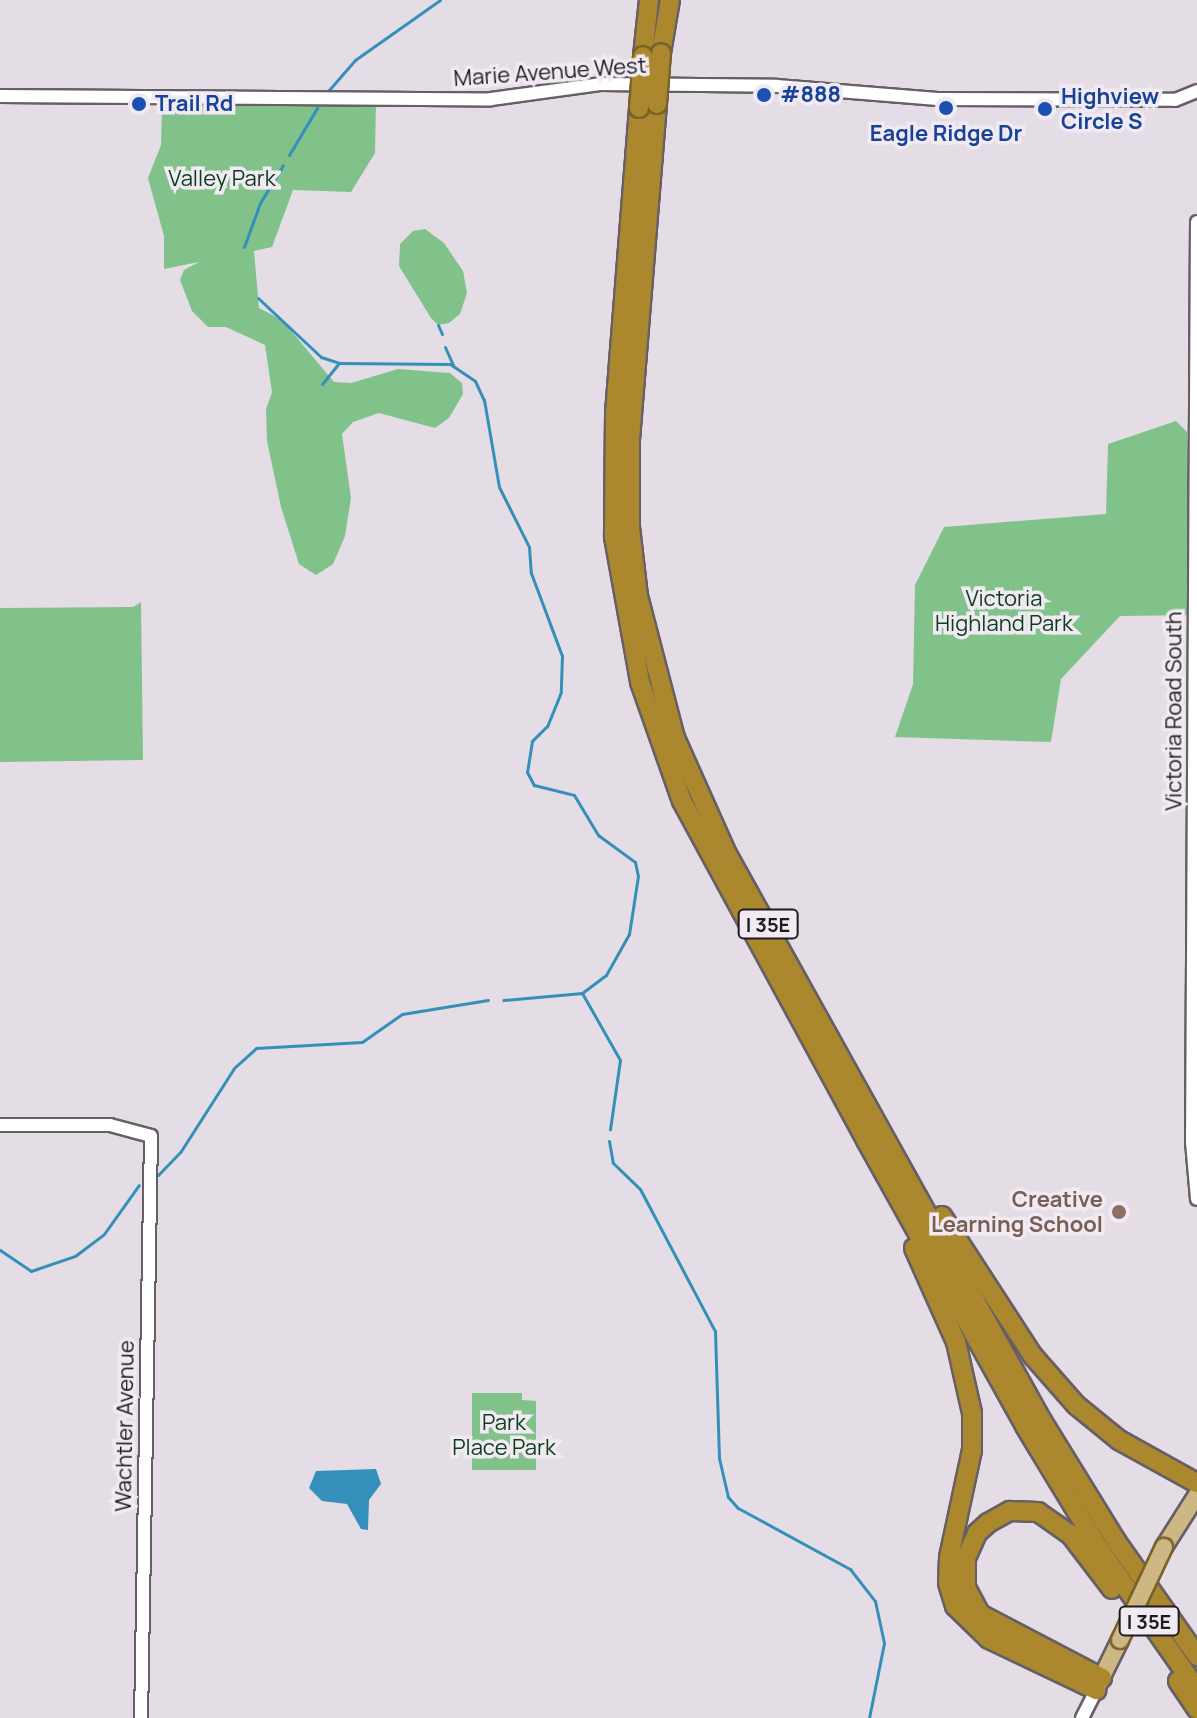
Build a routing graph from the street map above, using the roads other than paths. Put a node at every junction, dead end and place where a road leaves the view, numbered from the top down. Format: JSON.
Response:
{"nodes":[{"id":1,"x":649,"y":0,"type":"edge"},
{"id":2,"x":670,"y":0,"type":"edge"},
{"id":3,"x":652,"y":54,"type":"junction"},
{"id":4,"x":1197,"y":91,"type":"edge"},
{"id":5,"x":0,"y":96,"type":"edge"},
{"id":6,"x":648,"y":106,"type":"junction"},
{"id":7,"x":1197,"y":222,"type":"edge"},
{"id":8,"x":873,"y":1114,"type":"junction"},
{"id":9,"x":0,"y":1125,"type":"edge"},
{"id":10,"x":866,"y":1140,"type":"junction"},
{"id":11,"x":1197,"y":1199,"type":"edge"},
{"id":12,"x":1197,"y":1483,"type":"edge"},
{"id":13,"x":1197,"y":1495,"type":"edge"},
{"id":14,"x":1197,"y":1656,"type":"edge"},
{"id":15,"x":1099,"y":1684,"type":"junction"},
{"id":16,"x":1197,"y":1689,"type":"edge"},
{"id":17,"x":1197,"y":1709,"type":"edge"},
{"id":18,"x":141,"y":1718,"type":"edge"},
{"id":19,"x":1082,"y":1718,"type":"edge"}],
"edges":[{"from":1,"to":3,"type":"highway","number":"I 35E"},
{"from":2,"to":3,"type":"highway","number":"I 35E"},
{"from":3,"to":6,"type":"highway","number":"I 35E","bridge":true},
{"from":4,"to":5,"type":"street","name":"Marie Avenue West"},
{"from":6,"to":8,"type":"highway","number":"I 35E"},
{"from":6,"to":10,"type":"highway","number":"I 35E"},
{"from":7,"to":11,"type":"street","name":"Victoria Road South"},
{"from":8,"to":12,"type":"highway"},
{"from":8,"to":14,"type":"highway","number":"I 35E"},
{"from":9,"to":18,"type":"street","name":"Wachtler Avenue"},
{"from":10,"to":15,"type":"highway"},
{"from":10,"to":16,"type":"highway","number":"I 35E"},
{"from":13,"to":15,"type":"main road","bridge":true},
{"from":15,"to":17,"type":"highway"},
{"from":15,"to":19,"type":"street"}]}
